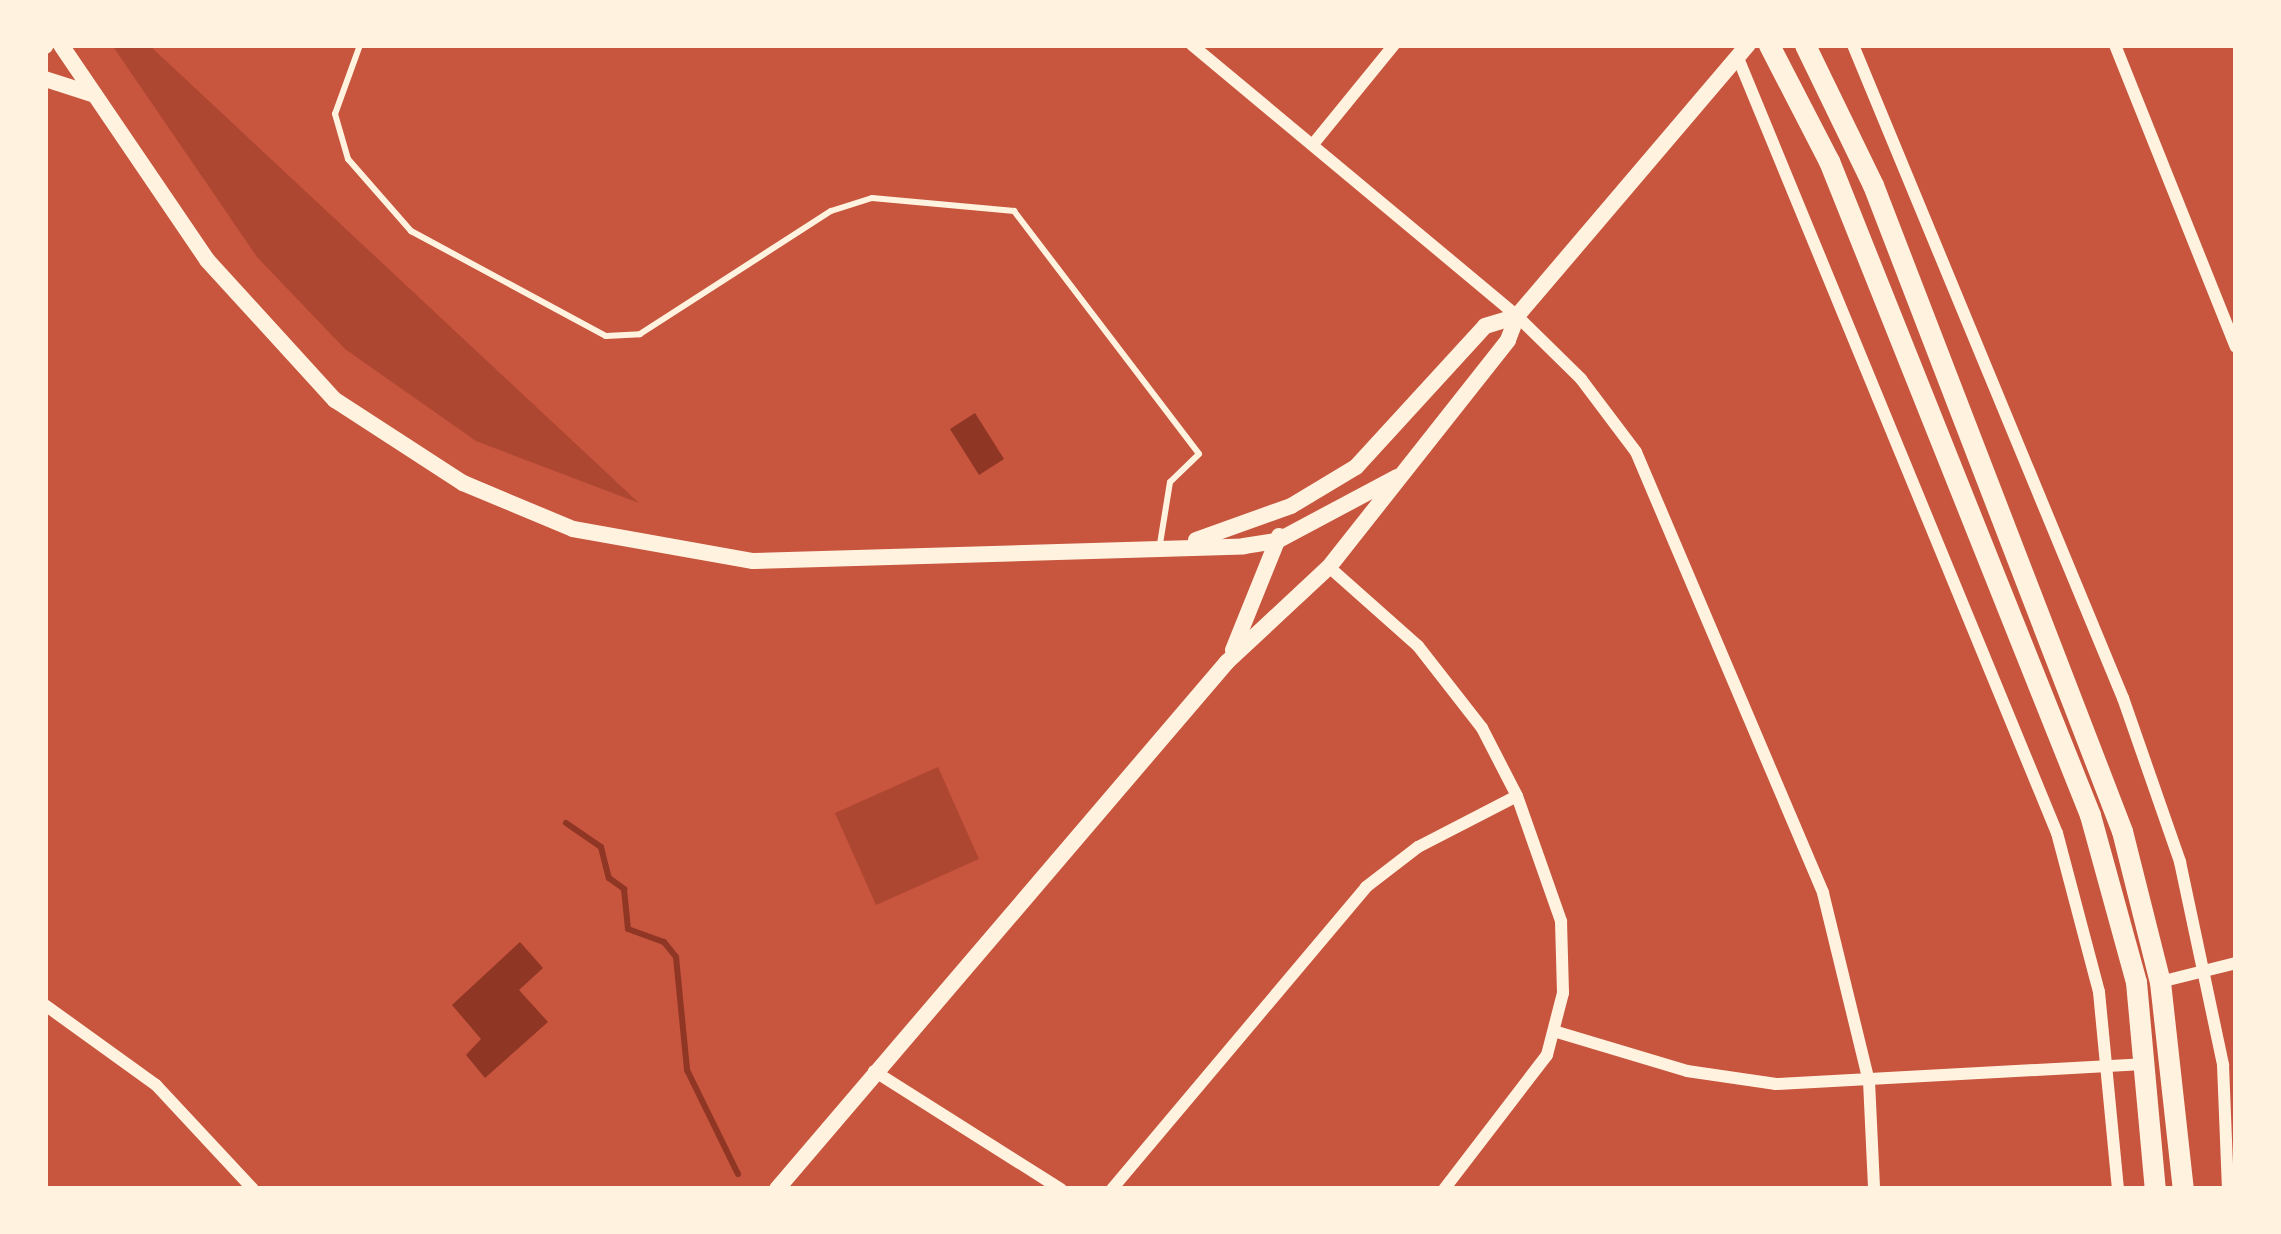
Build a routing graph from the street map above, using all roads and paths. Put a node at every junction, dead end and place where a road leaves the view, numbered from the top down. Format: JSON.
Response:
{"nodes":[{"id":1,"x":61,"y":45,"type":"edge"},
{"id":2,"x":360,"y":45,"type":"edge"},
{"id":3,"x":1192,"y":45,"type":"edge"},
{"id":4,"x":1394,"y":45,"type":"edge"},
{"id":5,"x":1769,"y":45,"type":"edge"},
{"id":6,"x":1805,"y":45,"type":"edge"},
{"id":7,"x":1853,"y":45,"type":"edge"},
{"id":8,"x":2115,"y":45,"type":"edge"},
{"id":9,"x":1743,"y":52,"type":"edge"},
{"id":10,"x":45,"y":79,"type":"edge"},
{"id":11,"x":95,"y":95,"type":"junction"},
{"id":12,"x":1314,"y":142,"type":"junction"},
{"id":13,"x":1516,"y":316,"type":"junction"},
{"id":14,"x":2236,"y":347,"type":"edge"},
{"id":15,"x":1397,"y":477,"type":"junction"},
{"id":16,"x":1291,"y":506,"type":"junction"},
{"id":17,"x":1277,"y":541,"type":"junction"},
{"id":18,"x":1188,"y":542,"type":"junction"},
{"id":19,"x":1160,"y":544,"type":"junction"},
{"id":20,"x":1329,"y":567,"type":"junction"},
{"id":21,"x":1227,"y":662,"type":"junction"},
{"id":22,"x":1517,"y":796,"type":"junction"},
{"id":23,"x":2236,"y":963,"type":"edge"},
{"id":24,"x":2208,"y":970,"type":"junction"},
{"id":25,"x":2160,"y":982,"type":"junction"},
{"id":26,"x":46,"y":1010,"type":"edge"},
{"id":27,"x":1557,"y":1032,"type":"junction"},
{"id":28,"x":2148,"y":1064,"type":"junction"},
{"id":29,"x":2108,"y":1067,"type":"junction"},
{"id":30,"x":874,"y":1071,"type":"junction"},
{"id":31,"x":1869,"y":1081,"type":"junction"},
{"id":32,"x":254,"y":1189,"type":"edge"},
{"id":33,"x":777,"y":1189,"type":"edge"},
{"id":34,"x":1060,"y":1189,"type":"edge"},
{"id":35,"x":1112,"y":1189,"type":"edge"},
{"id":36,"x":1444,"y":1189,"type":"edge"},
{"id":37,"x":1874,"y":1189,"type":"edge"},
{"id":38,"x":2117,"y":1189,"type":"edge"},
{"id":39,"x":2156,"y":1189,"type":"edge"},
{"id":40,"x":2182,"y":1189,"type":"edge"},
{"id":41,"x":2228,"y":1189,"type":"edge"}],
"edges":[{"from":1,"to":11,"type":"street"},
{"from":2,"to":19,"type":"lane"},
{"from":3,"to":12,"type":"street"},
{"from":4,"to":12,"type":"street"},
{"from":5,"to":28,"type":"main road"},
{"from":6,"to":25,"type":"main road"},
{"from":7,"to":24,"type":"street"},
{"from":8,"to":14,"type":"street"},
{"from":9,"to":13,"type":"street"},
{"from":9,"to":29,"type":"street"},
{"from":10,"to":11,"type":"street"},
{"from":11,"to":19,"type":"street"},
{"from":12,"to":13,"type":"street"},
{"from":13,"to":15,"type":"street"},
{"from":13,"to":16,"type":"street"},
{"from":13,"to":31,"type":"street"},
{"from":15,"to":17,"type":"street"},
{"from":15,"to":20,"type":"street"},
{"from":16,"to":17,"type":"street"},
{"from":16,"to":18,"type":"street"},
{"from":17,"to":18,"type":"street"},
{"from":17,"to":21,"type":"street"},
{"from":18,"to":19,"type":"street"},
{"from":20,"to":21,"type":"street"},
{"from":20,"to":22,"type":"street"},
{"from":21,"to":30,"type":"street"},
{"from":22,"to":27,"type":"street"},
{"from":22,"to":35,"type":"street"},
{"from":23,"to":24,"type":"street"},
{"from":24,"to":25,"type":"street"},
{"from":24,"to":41,"type":"street"},
{"from":25,"to":40,"type":"main road"},
{"from":26,"to":32,"type":"street"},
{"from":27,"to":31,"type":"street"},
{"from":27,"to":36,"type":"street"},
{"from":28,"to":29,"type":"street"},
{"from":28,"to":39,"type":"main road"},
{"from":29,"to":31,"type":"street"},
{"from":29,"to":38,"type":"street"},
{"from":30,"to":33,"type":"street"},
{"from":30,"to":34,"type":"street"},
{"from":31,"to":37,"type":"street"}]}
